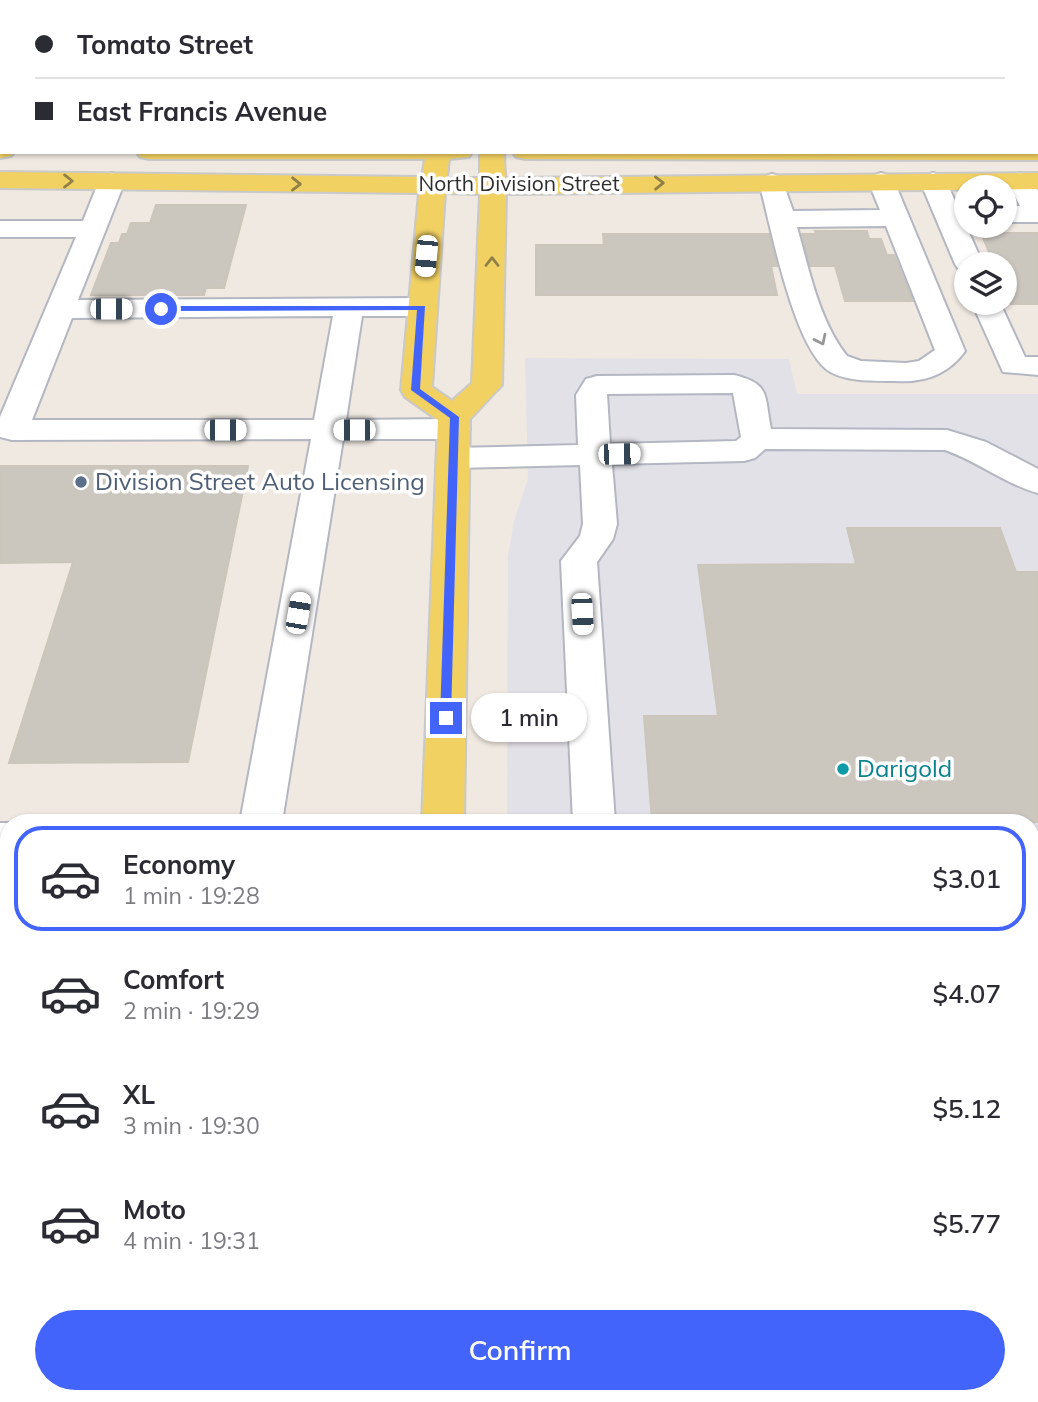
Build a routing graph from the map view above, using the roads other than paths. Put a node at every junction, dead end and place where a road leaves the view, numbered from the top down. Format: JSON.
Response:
{"nodes":[{"id":1,"x":438,"y":154,"type":"edge"},
{"id":2,"x":492,"y":154,"type":"edge"},
{"id":3,"x":0,"y":180,"type":"edge"},
{"id":4,"x":112,"y":181,"type":"junction"},
{"id":5,"x":881,"y":181,"type":"junction"},
{"id":6,"x":933,"y":181,"type":"junction"},
{"id":7,"x":1029,"y":181,"type":"edge"},
{"id":8,"x":772,"y":182,"type":"junction"},
{"id":9,"x":434,"y":185,"type":"junction"},
{"id":10,"x":493,"y":186,"type":"junction"},
{"id":11,"x":954,"y":210,"type":"edge"},
{"id":12,"x":1017,"y":214,"type":"edge"},
{"id":13,"x":1037,"y":215,"type":"edge"},
{"id":14,"x":897,"y":218,"type":"junction"},
{"id":15,"x":782,"y":219,"type":"junction"},
{"id":16,"x":0,"y":229,"type":"edge"},
{"id":17,"x":92,"y":229,"type":"junction"},
{"id":18,"x":912,"y":255,"type":"junction"},
{"id":19,"x":800,"y":279,"type":"junction"},
{"id":20,"x":422,"y":307,"type":"junction"},
{"id":21,"x":349,"y":308,"type":"junction"},
{"id":22,"x":60,"y":309,"type":"junction"},
{"id":23,"x":991,"y":315,"type":"edge"},
{"id":24,"x":950,"y":351,"type":"junction"},
{"id":25,"x":1007,"y":351,"type":"junction"},
{"id":26,"x":1038,"y":351,"type":"edge"},
{"id":27,"x":1038,"y":366,"type":"edge"},
{"id":28,"x":6,"y":429,"type":"edge"},
{"id":29,"x":330,"y":430,"type":"junction"},
{"id":30,"x":454,"y":435,"type":"junction"},
{"id":31,"x":757,"y":439,"type":"junction"},
{"id":32,"x":594,"y":455,"type":"junction"},
{"id":33,"x":1038,"y":482,"type":"edge"},
{"id":34,"x":262,"y":814,"type":"edge"},
{"id":35,"x":443,"y":814,"type":"edge"},
{"id":36,"x":594,"y":814,"type":"edge"}],
"edges":[{"from":1,"to":9,"type":"main road"},
{"from":2,"to":10,"type":"main road"},
{"from":3,"to":4,"type":"main road","name":"North Division Street","one_way":true},
{"from":4,"to":9,"type":"main road","name":"North Division Street","one_way":true},
{"from":4,"to":17,"type":"street"},
{"from":5,"to":6,"type":"main road","name":"North Division Street"},
{"from":5,"to":8,"type":"main road","name":"North Division Street"},
{"from":5,"to":14,"type":"street"},
{"from":6,"to":7,"type":"main road","name":"North Division Street"},
{"from":6,"to":11,"type":"street"},
{"from":7,"to":13,"type":"street"},
{"from":10,"to":8,"type":"main road","name":"North Division Street","one_way":true},
{"from":8,"to":15,"type":"street"},
{"from":9,"to":10,"type":"main road","name":"North Division Street"},
{"from":9,"to":20,"type":"main road"},
{"from":30,"to":10,"type":"main road","one_way":true},
{"from":12,"to":13,"type":"street"},
{"from":14,"to":15,"type":"street"},
{"from":14,"to":18,"type":"street"},
{"from":15,"to":19,"type":"street"},
{"from":16,"to":17,"type":"street"},
{"from":17,"to":22,"type":"street"},
{"from":18,"to":19,"type":"street"},
{"from":18,"to":24,"type":"street"},
{"from":19,"to":24,"type":"street","one_way":true},
{"from":20,"to":21,"type":"street"},
{"from":20,"to":30,"type":"main road"},
{"from":21,"to":22,"type":"street"},
{"from":21,"to":29,"type":"street"},
{"from":22,"to":28,"type":"street"},
{"from":23,"to":25,"type":"street"},
{"from":24,"to":25,"type":"street"},
{"from":25,"to":26,"type":"street"},
{"from":25,"to":27,"type":"street"},
{"from":28,"to":29,"type":"street"},
{"from":29,"to":30,"type":"street"},
{"from":29,"to":34,"type":"street"},
{"from":30,"to":32,"type":"street"},
{"from":30,"to":35,"type":"main road"},
{"from":31,"to":32,"type":"street"},
{"from":31,"to":32,"type":"street"},
{"from":31,"to":33,"type":"street"},
{"from":32,"to":36,"type":"street"}]}
